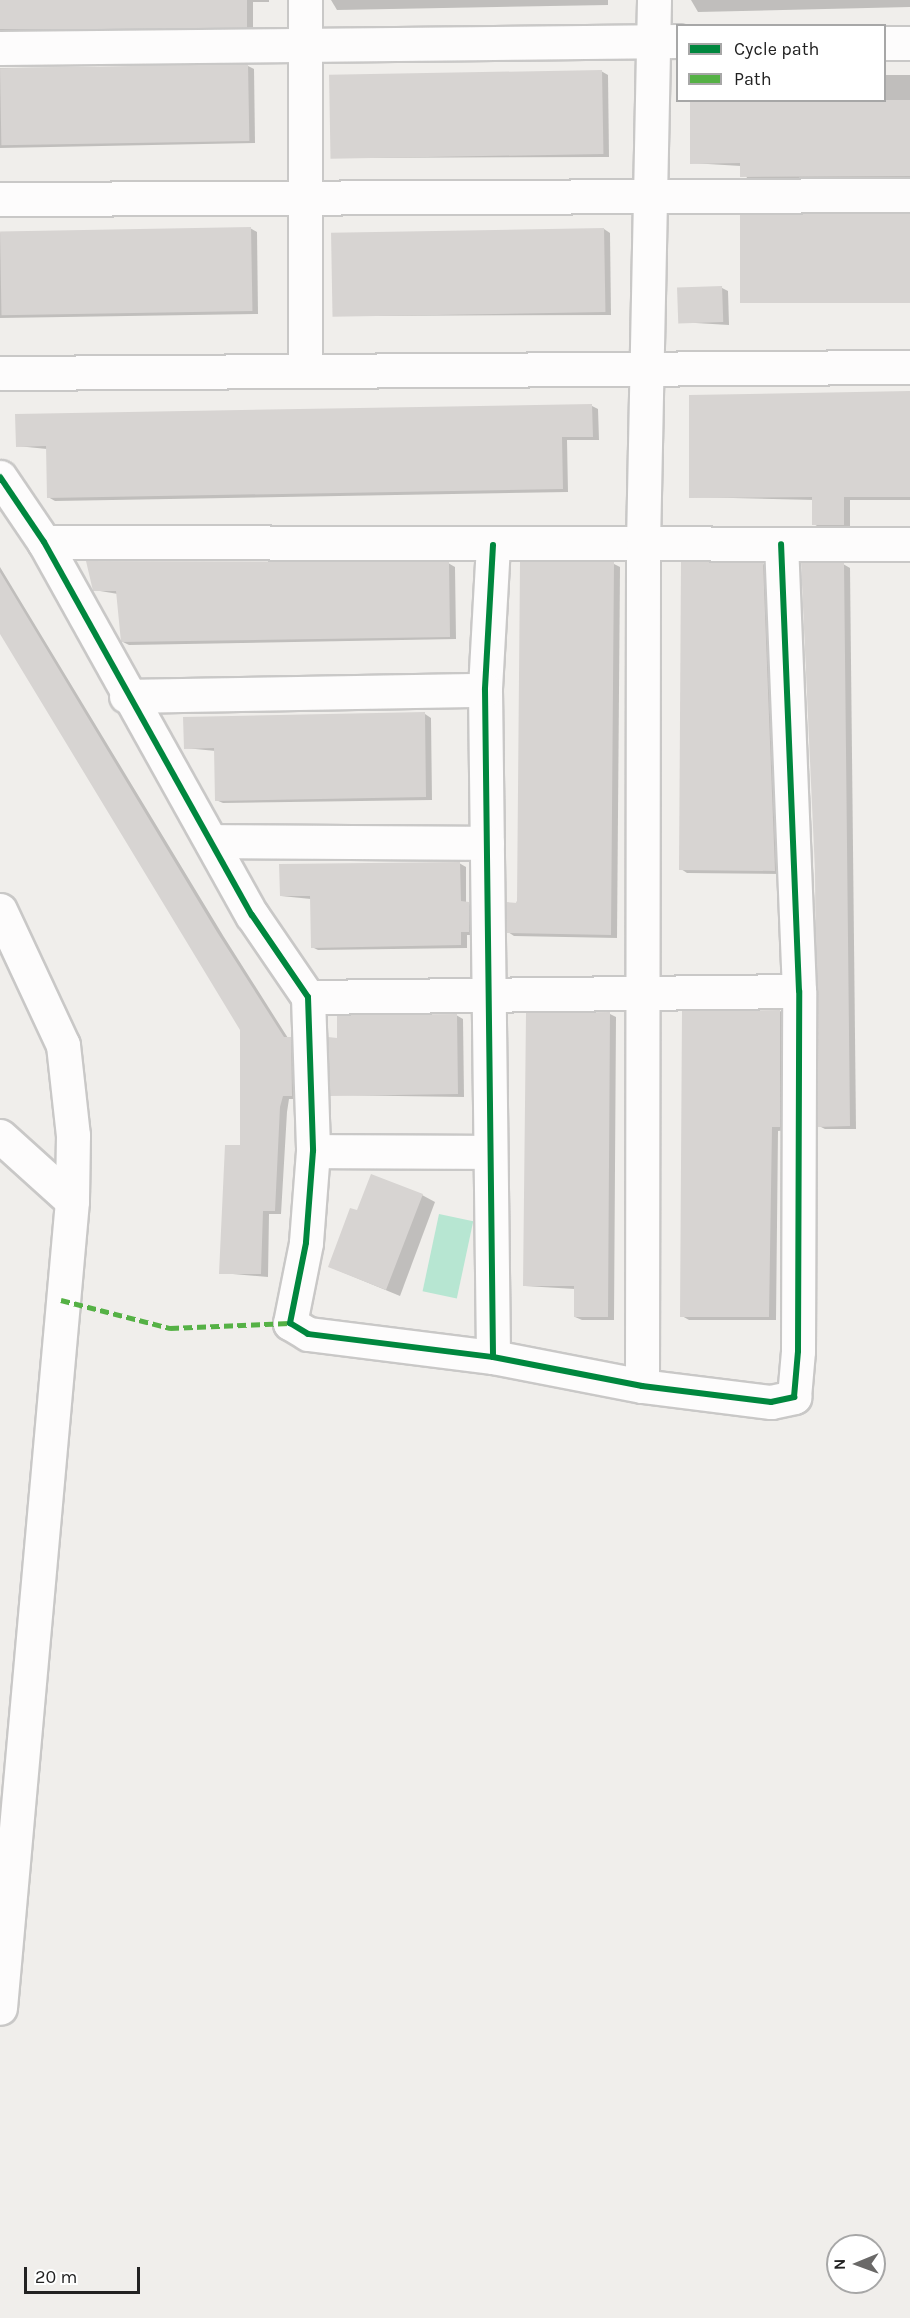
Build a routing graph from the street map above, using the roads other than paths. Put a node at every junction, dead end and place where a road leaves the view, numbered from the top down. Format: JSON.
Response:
{"nodes":[{"id":1,"x":305,"y":0,"type":"edge"},
{"id":2,"x":654,"y":0,"type":"edge"},
{"id":3,"x":666,"y":41,"type":"edge"},
{"id":4,"x":306,"y":43,"type":"junction"},
{"id":5,"x":886,"y":43,"type":"edge"},
{"id":6,"x":910,"y":43,"type":"edge"},
{"id":7,"x":0,"y":48,"type":"edge"},
{"id":8,"x":653,"y":194,"type":"junction"},
{"id":9,"x":910,"y":195,"type":"edge"},
{"id":10,"x":308,"y":197,"type":"junction"},
{"id":11,"x":0,"y":199,"type":"edge"},
{"id":12,"x":910,"y":367,"type":"edge"},
{"id":13,"x":649,"y":368,"type":"junction"},
{"id":14,"x":305,"y":371,"type":"junction"},
{"id":15,"x":0,"y":373,"type":"edge"},
{"id":16,"x":0,"y":477,"type":"edge"},
{"id":17,"x":44,"y":542,"type":"junction"},
{"id":18,"x":643,"y":544,"type":"junction"},
{"id":19,"x":781,"y":544,"type":"junction"},
{"id":20,"x":910,"y":544,"type":"edge"},
{"id":21,"x":493,"y":545,"type":"junction"},
{"id":22,"x":485,"y":690,"type":"junction"},
{"id":23,"x":126,"y":696,"type":"junction"},
{"id":24,"x":214,"y":841,"type":"junction"},
{"id":25,"x":487,"y":843,"type":"junction"},
{"id":26,"x":1,"y":917,"type":"edge"},
{"id":27,"x":799,"y":991,"type":"junction"},
{"id":28,"x":644,"y":993,"type":"junction"},
{"id":29,"x":492,"y":995,"type":"junction"},
{"id":30,"x":308,"y":997,"type":"junction"},
{"id":31,"x":0,"y":1136,"type":"edge"},
{"id":32,"x":313,"y":1151,"type":"junction"},
{"id":33,"x":489,"y":1152,"type":"junction"},
{"id":34,"x":72,"y":1201,"type":"junction"},
{"id":35,"x":494,"y":1357,"type":"junction"},
{"id":36,"x":642,"y":1386,"type":"junction"},
{"id":37,"x":0,"y":2008,"type":"edge"}],
"edges":[{"from":1,"to":4,"type":"street"},
{"from":2,"to":3,"type":"street"},
{"from":3,"to":4,"type":"street"},
{"from":3,"to":8,"type":"street"},
{"from":4,"to":7,"type":"street"},
{"from":4,"to":10,"type":"street"},
{"from":5,"to":6,"type":"street"},
{"from":8,"to":9,"type":"street"},
{"from":8,"to":10,"type":"street"},
{"from":8,"to":13,"type":"street"},
{"from":10,"to":11,"type":"street"},
{"from":10,"to":14,"type":"street"},
{"from":12,"to":13,"type":"street"},
{"from":13,"to":14,"type":"street"},
{"from":13,"to":18,"type":"street"},
{"from":14,"to":15,"type":"street"},
{"from":16,"to":17,"type":"street"},
{"from":17,"to":21,"type":"street"},
{"from":17,"to":23,"type":"street"},
{"from":18,"to":19,"type":"street"},
{"from":18,"to":21,"type":"street"},
{"from":18,"to":28,"type":"street"},
{"from":19,"to":20,"type":"street"},
{"from":19,"to":27,"type":"street"},
{"from":21,"to":22,"type":"street"},
{"from":22,"to":23,"type":"street"},
{"from":22,"to":25,"type":"street"},
{"from":23,"to":24,"type":"street"},
{"from":24,"to":25,"type":"street"},
{"from":24,"to":30,"type":"street"},
{"from":25,"to":29,"type":"street"},
{"from":26,"to":34,"type":"street"},
{"from":27,"to":28,"type":"street"},
{"from":27,"to":36,"type":"street"},
{"from":28,"to":29,"type":"street"},
{"from":28,"to":36,"type":"street"},
{"from":29,"to":30,"type":"street"},
{"from":29,"to":33,"type":"street"},
{"from":30,"to":32,"type":"street"},
{"from":31,"to":34,"type":"street"},
{"from":32,"to":33,"type":"street"},
{"from":32,"to":35,"type":"street"},
{"from":33,"to":35,"type":"street"},
{"from":34,"to":37,"type":"street"},
{"from":35,"to":36,"type":"street"}]}
